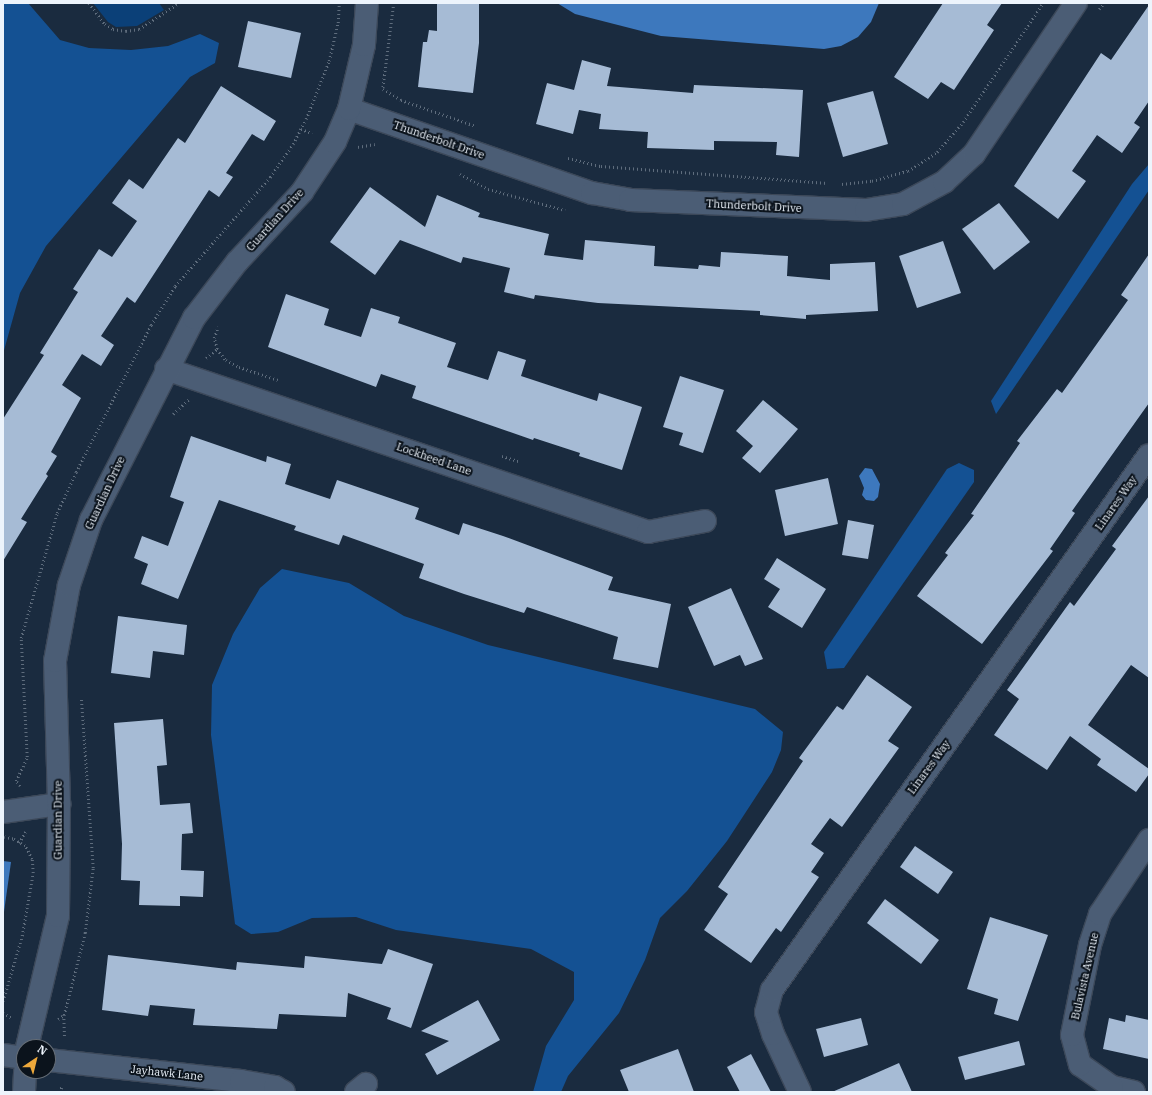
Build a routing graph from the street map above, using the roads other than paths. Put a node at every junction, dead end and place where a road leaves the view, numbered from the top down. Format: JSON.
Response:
{"nodes":[{"id":1,"x":367,"y":3,"type":"edge"},
{"id":2,"x":1076,"y":3,"type":"edge"},
{"id":3,"x":349,"y":108,"type":"junction"},
{"id":4,"x":166,"y":369,"type":"junction"},
{"id":5,"x":1149,"y":454,"type":"edge"},
{"id":6,"x":704,"y":521,"type":"dead end"},
{"id":7,"x":59,"y":804,"type":"junction"},
{"id":8,"x":3,"y":812,"type":"edge"},
{"id":9,"x":1149,"y":840,"type":"edge"},
{"id":10,"x":29,"y":1039,"type":"edge"},
{"id":11,"x":3,"y":1055,"type":"edge"},
{"id":12,"x":16,"y":1057,"type":"edge"},
{"id":13,"x":56,"y":1061,"type":"edge"},
{"id":14,"x":25,"y":1079,"type":"edge"},
{"id":15,"x":24,"y":1092,"type":"edge"},
{"id":16,"x":284,"y":1092,"type":"edge"},
{"id":17,"x":800,"y":1092,"type":"edge"},
{"id":18,"x":1134,"y":1092,"type":"edge"}],
"edges":[{"from":1,"to":3,"type":"street","name":"Guardian Drive"},
{"from":2,"to":3,"type":"street","name":"Thunderbolt Drive"},
{"from":3,"to":4,"type":"street","name":"Guardian Drive"},
{"from":4,"to":6,"type":"street","name":"Lockheed Lane"},
{"from":4,"to":7,"type":"street","name":"Guardian Drive"},
{"from":5,"to":17,"type":"street","name":"Linares Way"},
{"from":7,"to":8,"type":"street"},
{"from":7,"to":10,"type":"street","name":"Guardian Drive"},
{"from":9,"to":18,"type":"street","name":"Bulavista Avenue"},
{"from":11,"to":12,"type":"street"},
{"from":13,"to":16,"type":"street","name":"Jayhawk Lane"},
{"from":14,"to":15,"type":"street"}]}
